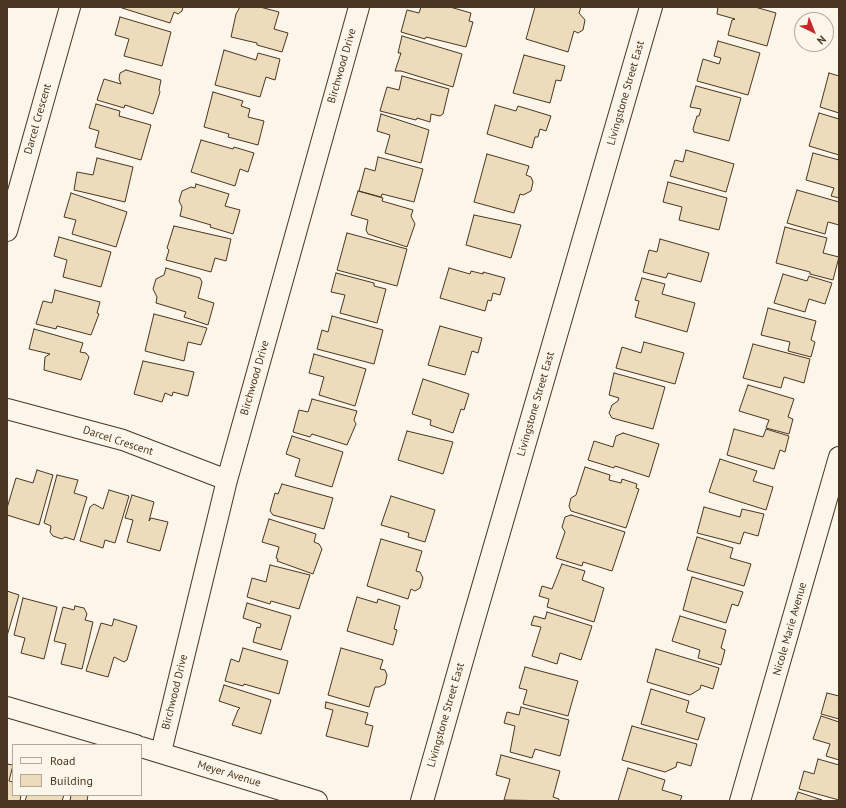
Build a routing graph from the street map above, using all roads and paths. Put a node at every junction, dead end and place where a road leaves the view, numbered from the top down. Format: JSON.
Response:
{"nodes":[{"id":1,"x":70,"y":7,"type":"edge"},
{"id":2,"x":359,"y":7,"type":"edge"},
{"id":3,"x":651,"y":7,"type":"edge"},
{"id":4,"x":7,"y":231,"type":"edge"},
{"id":5,"x":7,"y":408,"type":"edge"},
{"id":6,"x":839,"y":457,"type":"edge"},
{"id":7,"x":227,"y":480,"type":"junction"},
{"id":8,"x":7,"y":707,"type":"edge"},
{"id":9,"x":133,"y":744,"type":"edge"},
{"id":10,"x":142,"y":747,"type":"edge"},
{"id":11,"x":161,"y":752,"type":"junction"},
{"id":12,"x":317,"y":801,"type":"edge"},
{"id":13,"x":422,"y":801,"type":"edge"},
{"id":14,"x":740,"y":801,"type":"edge"}],
"edges":[{"from":1,"to":4,"type":"street","name":"Darcel Crescent"},
{"from":2,"to":7,"type":"street","name":"Birchwood Drive"},
{"from":3,"to":13,"type":"street","name":"Livingstone Street East"},
{"from":5,"to":7,"type":"street","name":"Darcel Crescent"},
{"from":6,"to":14,"type":"street","name":"Nicole Marie Avenue"},
{"from":7,"to":11,"type":"street","name":"Birchwood Drive"},
{"from":8,"to":9,"type":"street"},
{"from":10,"to":11,"type":"street","name":"Meyer Avenue"},
{"from":11,"to":12,"type":"street","name":"Meyer Avenue"}]}
